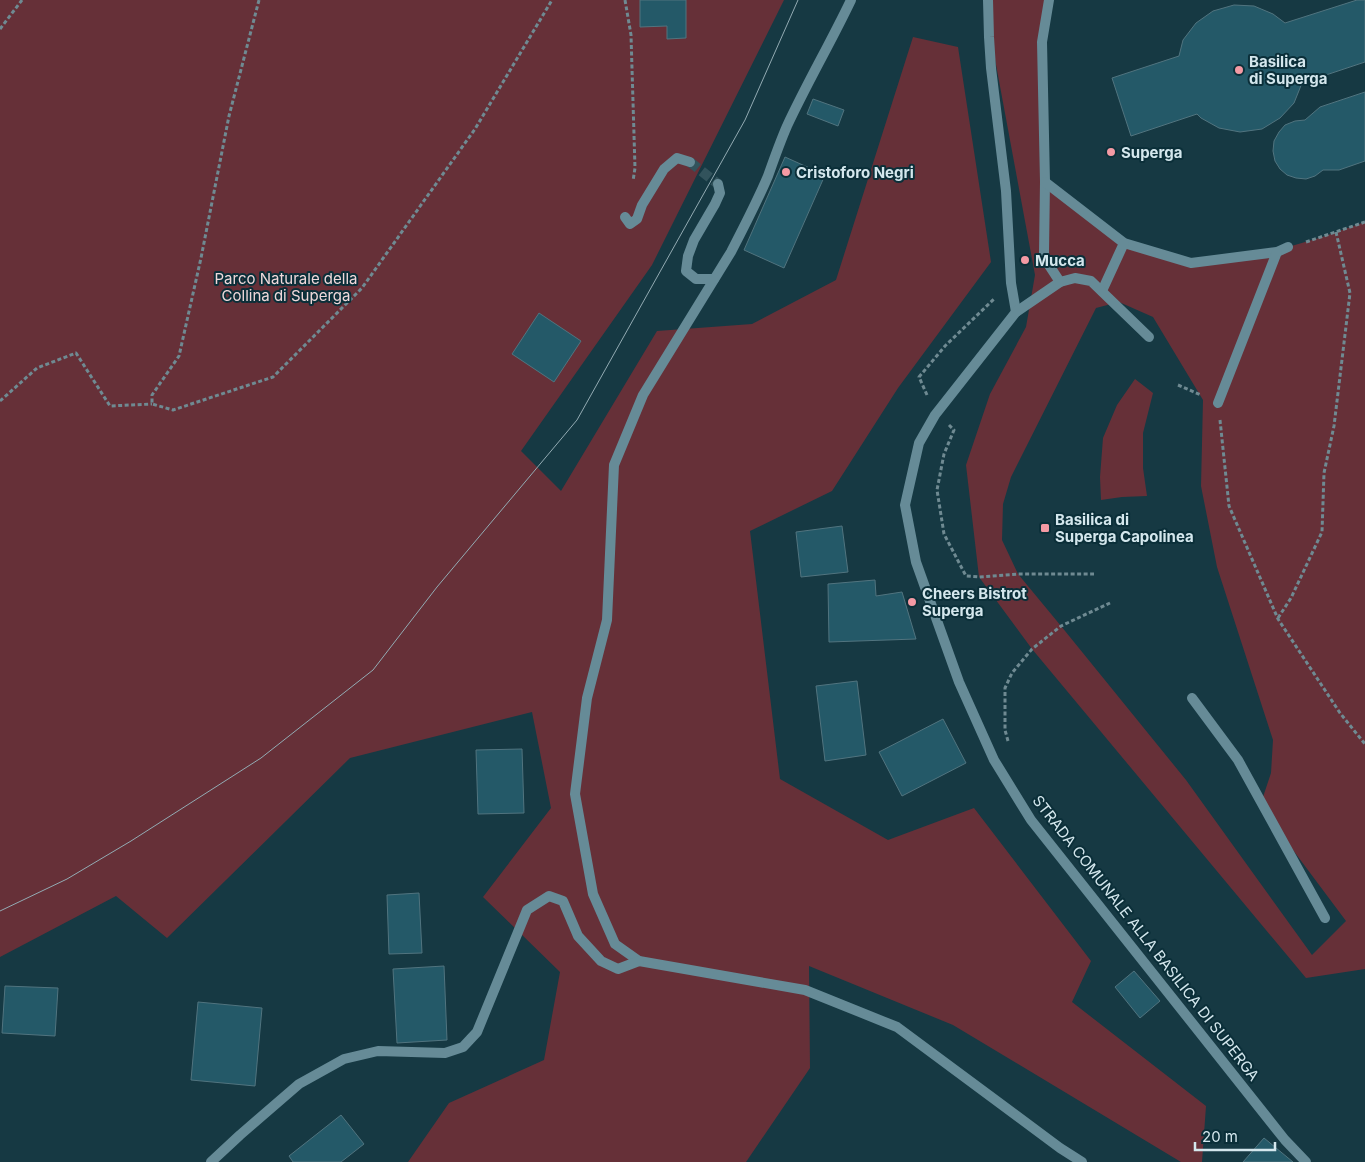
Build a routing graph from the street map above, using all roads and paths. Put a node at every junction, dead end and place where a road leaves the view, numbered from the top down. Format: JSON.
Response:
{"nodes":[{"id":1,"x":22,"y":0,"type":"edge"},
{"id":2,"x":259,"y":0,"type":"edge"},
{"id":3,"x":552,"y":0,"type":"edge"},
{"id":4,"x":625,"y":0,"type":"edge"},
{"id":5,"x":851,"y":0,"type":"edge"},
{"id":6,"x":988,"y":0,"type":"edge"},
{"id":7,"x":1049,"y":0,"type":"edge"},
{"id":8,"x":0,"y":29,"type":"edge"},
{"id":9,"x":690,"y":162,"type":"dead end"},
{"id":10,"x":1045,"y":182,"type":"junction"},
{"id":11,"x":718,"y":184,"type":"dead end"},
{"id":12,"x":633,"y":185,"type":"dead end"},
{"id":13,"x":625,"y":217,"type":"dead end"},
{"id":14,"x":1365,"y":222,"type":"edge"},
{"id":15,"x":1336,"y":232,"type":"junction"},
{"id":16,"x":1319,"y":238,"type":"dead end"},
{"id":17,"x":1124,"y":243,"type":"junction"},
{"id":18,"x":1288,"y":247,"type":"dead end"},
{"id":19,"x":1277,"y":252,"type":"junction"},
{"id":20,"x":714,"y":279,"type":"junction"},
{"id":21,"x":1060,"y":282,"type":"junction"},
{"id":22,"x":1011,"y":283,"type":"junction"},
{"id":23,"x":1102,"y":291,"type":"junction"},
{"id":24,"x":1016,"y":312,"type":"junction"},
{"id":25,"x":1149,"y":337,"type":"dead end"},
{"id":26,"x":1178,"y":385,"type":"dead end"},
{"id":27,"x":0,"y":401,"type":"edge"},
{"id":28,"x":1218,"y":403,"type":"junction"},
{"id":29,"x":152,"y":404,"type":"junction"},
{"id":30,"x":935,"y":415,"type":"junction"},
{"id":31,"x":954,"y":430,"type":"dead end"},
{"id":32,"x":1094,"y":574,"type":"dead end"},
{"id":33,"x":1110,"y":603,"type":"dead end"},
{"id":34,"x":1278,"y":619,"type":"junction"},
{"id":35,"x":1192,"y":698,"type":"dead end"},
{"id":36,"x":1365,"y":744,"type":"edge"},
{"id":37,"x":1009,"y":747,"type":"dead end"},
{"id":38,"x":1325,"y":918,"type":"dead end"},
{"id":39,"x":639,"y":961,"type":"junction"},
{"id":40,"x":211,"y":1162,"type":"edge"},
{"id":41,"x":1082,"y":1162,"type":"edge"},
{"id":42,"x":1306,"y":1162,"type":"edge"}],
"edges":[{"from":1,"to":8,"type":"path"},
{"from":2,"to":29,"type":"path"},
{"from":3,"to":29,"type":"path"},
{"from":4,"to":12,"type":"path"},
{"from":5,"to":20,"type":"street"},
{"from":6,"to":22,"type":"street"},
{"from":7,"to":10,"type":"street"},
{"from":9,"to":13,"type":"street"},
{"from":10,"to":17,"type":"street"},
{"from":10,"to":21,"type":"street"},
{"from":11,"to":20,"type":"street"},
{"from":14,"to":15,"type":"path"},
{"from":15,"to":16,"type":"path"},
{"from":15,"to":34,"type":"path"},
{"from":17,"to":19,"type":"street"},
{"from":17,"to":23,"type":"street"},
{"from":18,"to":19,"type":"street"},
{"from":19,"to":28,"type":"street"},
{"from":20,"to":39,"type":"street"},
{"from":21,"to":23,"type":"street"},
{"from":21,"to":24,"type":"street","name":"STRADA COMUNALE ALLA BASILICA DI SUPERGA"},
{"from":22,"to":24,"type":"street"},
{"from":22,"to":30,"type":"path"},
{"from":23,"to":25,"type":"street"},
{"from":24,"to":30,"type":"street","name":"STRADA COMUNALE ALLA BASILICA DI SUPERGA"},
{"from":26,"to":28,"type":"path"},
{"from":27,"to":29,"type":"path"},
{"from":28,"to":34,"type":"path"},
{"from":30,"to":42,"type":"street","name":"STRADA COMUNALE ALLA BASILICA DI SUPERGA"},
{"from":31,"to":32,"type":"path"},
{"from":33,"to":37,"type":"path"},
{"from":34,"to":36,"type":"path"},
{"from":35,"to":38,"type":"street"},
{"from":39,"to":40,"type":"street"},
{"from":39,"to":41,"type":"street"}]}
